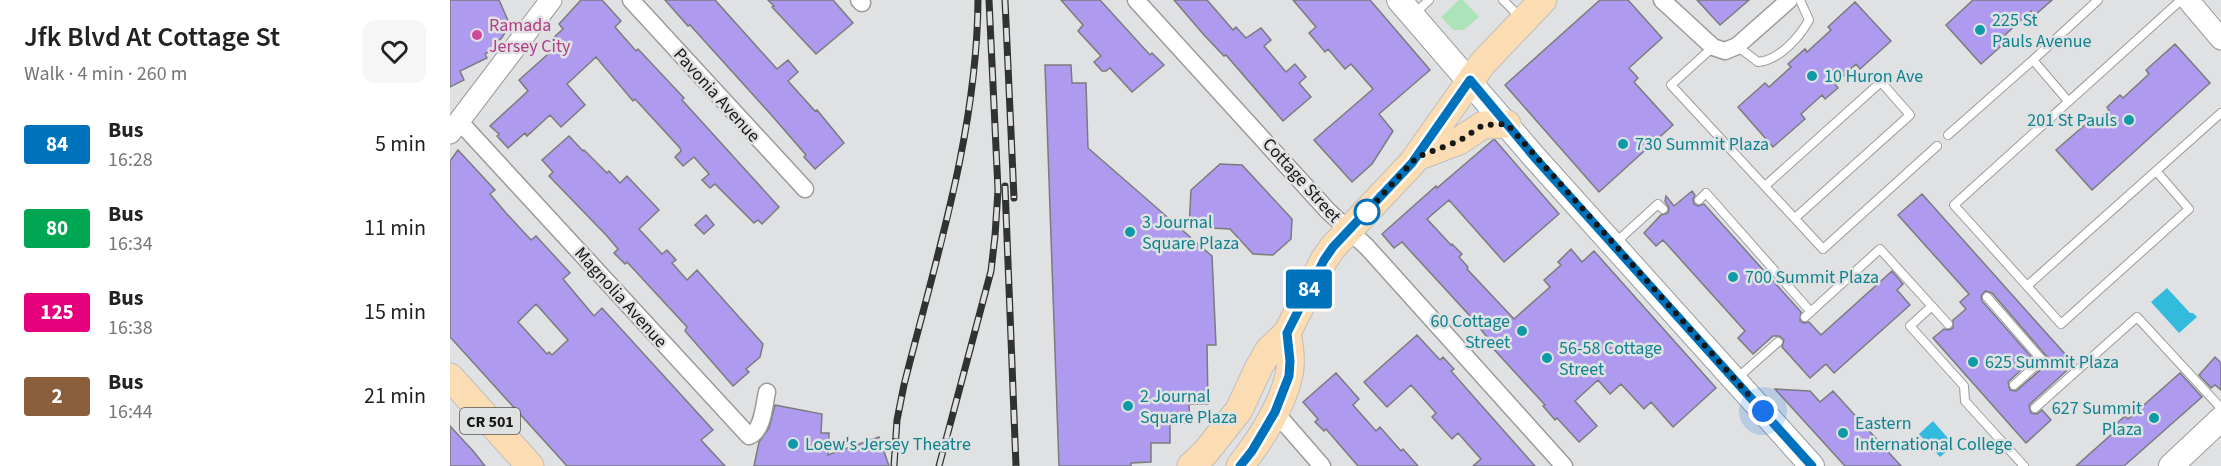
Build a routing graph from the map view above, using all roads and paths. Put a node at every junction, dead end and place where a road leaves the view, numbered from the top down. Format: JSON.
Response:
{"nodes":[{"id":1,"x":551,"y":0,"type":"edge"},
{"id":2,"x":631,"y":0,"type":"edge"},
{"id":3,"x":1136,"y":0,"type":"edge"},
{"id":4,"x":1503,"y":0,"type":"edge"},
{"id":5,"x":1543,"y":0,"type":"edge"},
{"id":6,"x":1662,"y":0,"type":"edge"},
{"id":7,"x":1790,"y":0,"type":"edge"},
{"id":8,"x":1800,"y":0,"type":"edge"},
{"id":9,"x":2098,"y":0,"type":"edge"},
{"id":10,"x":2181,"y":0,"type":"edge"},
{"id":11,"x":2188,"y":0,"type":"edge"},
{"id":12,"x":1414,"y":5,"type":"edge"},
{"id":13,"x":1523,"y":20,"type":"junction"},
{"id":14,"x":2221,"y":39,"type":"edge"},
{"id":15,"x":1737,"y":46,"type":"junction"},
{"id":16,"x":1713,"y":47,"type":"junction"},
{"id":17,"x":2033,"y":60,"type":"junction"},
{"id":18,"x":1470,"y":80,"type":"junction"},
{"id":19,"x":2068,"y":101,"type":"junction"},
{"id":20,"x":2221,"y":112,"type":"edge"},
{"id":21,"x":1507,"y":124,"type":"junction"},
{"id":22,"x":454,"y":127,"type":"edge"},
{"id":23,"x":1948,"y":135,"type":"dead end"},
{"id":24,"x":1937,"y":146,"type":"dead end"},
{"id":25,"x":1417,"y":157,"type":"junction"},
{"id":26,"x":2157,"y":172,"type":"junction"},
{"id":27,"x":1765,"y":186,"type":"junction"},
{"id":28,"x":805,"y":189,"type":"dead end"},
{"id":29,"x":1699,"y":200,"type":"dead end"},
{"id":30,"x":1663,"y":208,"type":"dead end"},
{"id":31,"x":1795,"y":218,"type":"junction"},
{"id":32,"x":1349,"y":231,"type":"junction"},
{"id":33,"x":1613,"y":244,"type":"junction"},
{"id":34,"x":2027,"y":286,"type":"junction"},
{"id":35,"x":1987,"y":297,"type":"dead end"},
{"id":36,"x":1932,"y":306,"type":"junction"},
{"id":37,"x":1948,"y":324,"type":"dead end"},
{"id":38,"x":1287,"y":333,"type":"junction"},
{"id":39,"x":1778,"y":342,"type":"dead end"},
{"id":40,"x":450,"y":377,"type":"edge"},
{"id":41,"x":1735,"y":380,"type":"junction"},
{"id":42,"x":2014,"y":385,"type":"dead end"},
{"id":43,"x":767,"y":392,"type":"dead end"},
{"id":44,"x":2035,"y":408,"type":"dead end"},
{"id":45,"x":2221,"y":408,"type":"edge"},
{"id":46,"x":1239,"y":410,"type":"junction"},
{"id":47,"x":1275,"y":412,"type":"junction"},
{"id":48,"x":2221,"y":419,"type":"edge"},
{"id":49,"x":530,"y":466,"type":"edge"},
{"id":50,"x":1191,"y":466,"type":"edge"},
{"id":51,"x":1214,"y":466,"type":"edge"},
{"id":52,"x":1240,"y":466,"type":"edge"},
{"id":53,"x":1322,"y":466,"type":"edge"},
{"id":54,"x":1564,"y":466,"type":"edge"},
{"id":55,"x":1812,"y":466,"type":"edge"},
{"id":56,"x":2024,"y":466,"type":"edge"},
{"id":57,"x":2171,"y":466,"type":"edge"}],
"edges":[{"from":1,"to":22,"type":"street"},
{"from":2,"to":28,"type":"street","name":"Pavonia Avenue"},
{"from":3,"to":32,"type":"street","name":"Cottage Street"},
{"from":4,"to":13,"type":"lane"},
{"from":5,"to":13,"type":"main road"},
{"from":6,"to":16,"type":"street"},
{"from":7,"to":15,"type":"street"},
{"from":8,"to":15,"type":"lane"},
{"from":9,"to":17,"type":"lane"},
{"from":10,"to":19,"type":"lane"},
{"from":11,"to":14,"type":"street"},
{"from":12,"to":18,"type":"main road"},
{"from":13,"to":18,"type":"main road"},
{"from":15,"to":16,"type":"street"},
{"from":16,"to":27,"type":"lane"},
{"from":17,"to":19,"type":"lane"},
{"from":17,"to":23,"type":"lane"},
{"from":18,"to":21,"type":"main road"},
{"from":18,"to":25,"type":"main road"},
{"from":19,"to":34,"type":"lane"},
{"from":20,"to":26,"type":"lane"},
{"from":21,"to":25,"type":"main road"},
{"from":21,"to":33,"type":"main road"},
{"from":22,"to":43,"type":"street","name":"Magnolia Avenue"},
{"from":24,"to":31,"type":"lane"},
{"from":25,"to":32,"type":"main road"},
{"from":26,"to":34,"type":"lane"},
{"from":26,"to":34,"type":"lane"},
{"from":27,"to":31,"type":"lane"},
{"from":27,"to":31,"type":"lane"},
{"from":29,"to":36,"type":"lane"},
{"from":30,"to":33,"type":"lane"},
{"from":32,"to":38,"type":"main road"},
{"from":32,"to":54,"type":"street","name":"Cottage Street"},
{"from":33,"to":41,"type":"main road"},
{"from":35,"to":42,"type":"lane"},
{"from":36,"to":37,"type":"lane"},
{"from":36,"to":56,"type":"lane"},
{"from":38,"to":46,"type":"main road"},
{"from":38,"to":47,"type":"main road"},
{"from":39,"to":41,"type":"lane"},
{"from":40,"to":49,"type":"main road","number":"CR 501"},
{"from":41,"to":55,"type":"main road"},
{"from":44,"to":45,"type":"lane"},
{"from":46,"to":50,"type":"main road"},
{"from":46,"to":51,"type":"main road"},
{"from":47,"to":52,"type":"main road"},
{"from":47,"to":53,"type":"street"},
{"from":48,"to":57,"type":"main road"}]}
